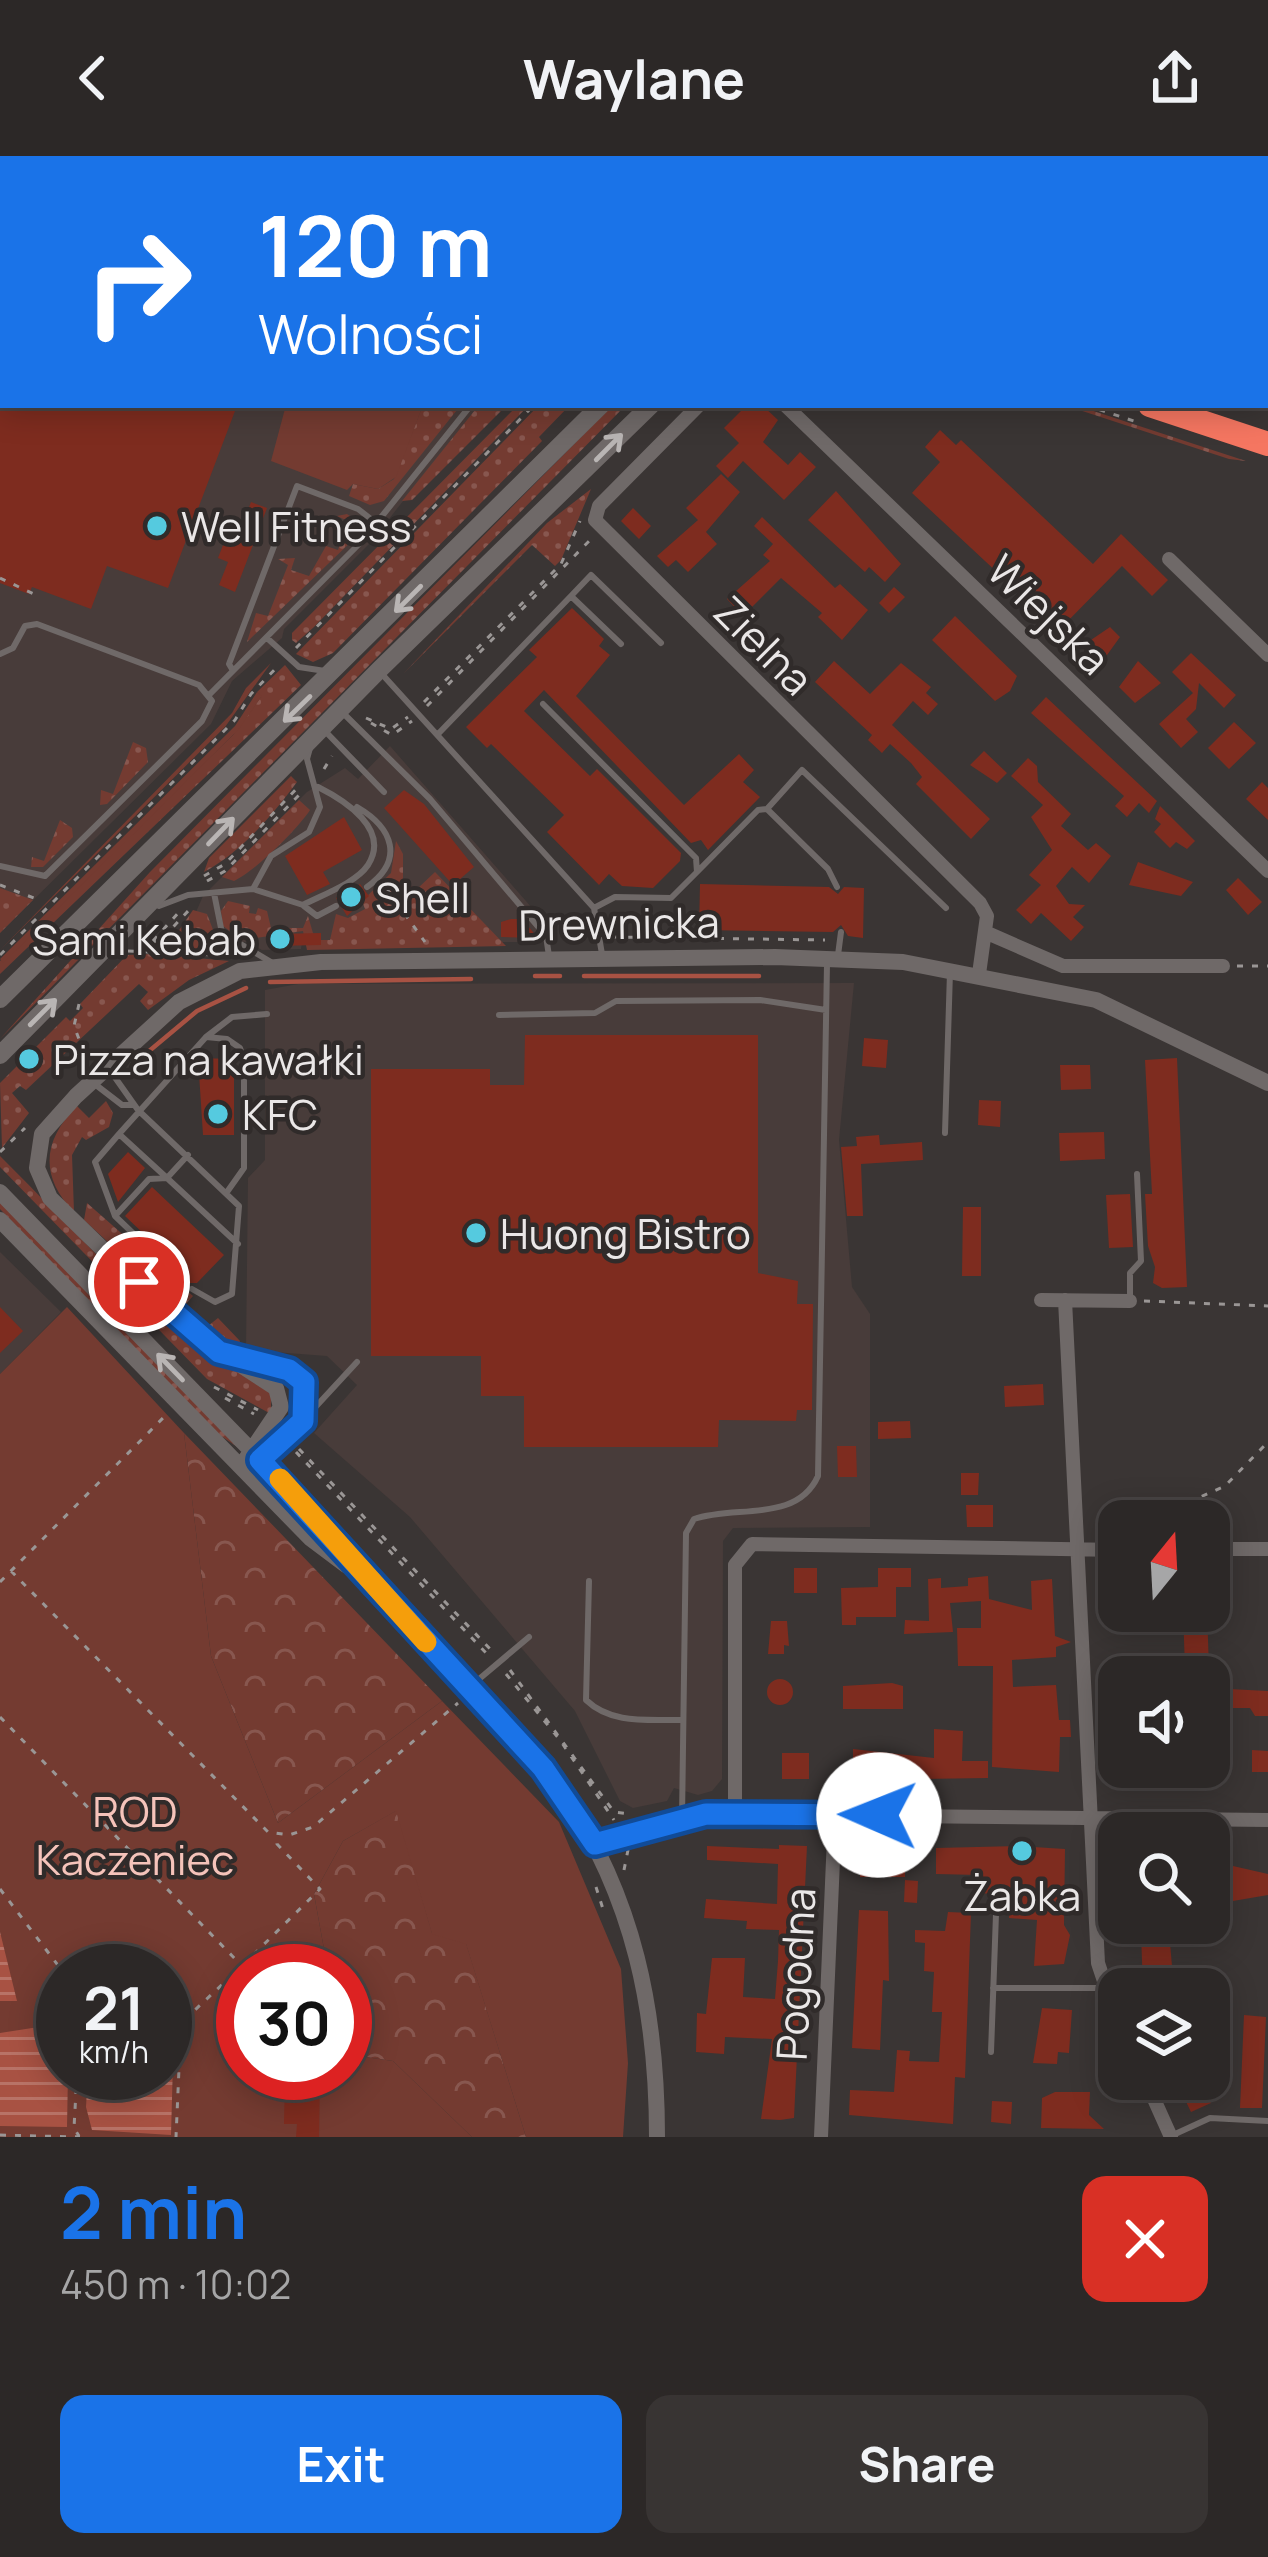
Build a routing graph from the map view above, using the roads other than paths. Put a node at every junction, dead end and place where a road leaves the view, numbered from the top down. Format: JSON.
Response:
{"nodes":[{"id":1,"x":469,"y":408,"type":"edge"},
{"id":2,"x":598,"y":408,"type":"edge"},
{"id":3,"x":648,"y":408,"type":"edge"},
{"id":4,"x":696,"y":408,"type":"edge"},
{"id":5,"x":788,"y":408,"type":"edge"},
{"id":6,"x":1159,"y":408,"type":"edge"},
{"id":7,"x":1268,"y":444,"type":"edge"},
{"id":8,"x":376,"y":523,"type":"junction"},
{"id":9,"x":1169,"y":559,"type":"dead end"},
{"id":10,"x":571,"y":596,"type":"junction"},
{"id":11,"x":266,"y":637,"type":"junction"},
{"id":12,"x":661,"y":643,"type":"dead end"},
{"id":13,"x":621,"y":644,"type":"dead end"},
{"id":14,"x":0,"y":654,"type":"edge"},
{"id":15,"x":1268,"y":656,"type":"edge"},
{"id":16,"x":340,"y":667,"type":"junction"},
{"id":17,"x":233,"y":670,"type":"junction"},
{"id":18,"x":379,"y":670,"type":"junction"},
{"id":19,"x":210,"y":694,"type":"junction"},
{"id":20,"x":542,"y":704,"type":"dead end"},
{"id":21,"x":340,"y":710,"type":"junction"},
{"id":22,"x":317,"y":732,"type":"junction"},
{"id":23,"x":439,"y":733,"type":"junction"},
{"id":24,"x":318,"y":787,"type":"junction"},
{"id":25,"x":384,"y":792,"type":"dead end"},
{"id":26,"x":353,"y":805,"type":"junction"},
{"id":27,"x":766,"y":809,"type":"junction"},
{"id":28,"x":0,"y":866,"type":"edge"},
{"id":29,"x":1268,"y":871,"type":"edge"},
{"id":30,"x":698,"y":872,"type":"junction"},
{"id":31,"x":368,"y":887,"type":"dead end"},
{"id":32,"x":837,"y":887,"type":"dead end"},
{"id":33,"x":253,"y":889,"type":"junction"},
{"id":34,"x":214,"y":893,"type":"junction"},
{"id":35,"x":303,"y":905,"type":"junction"},
{"id":36,"x":336,"y":906,"type":"dead end"},
{"id":37,"x":594,"y":908,"type":"junction"},
{"id":38,"x":946,"y":908,"type":"dead end"},
{"id":39,"x":139,"y":915,"type":"junction"},
{"id":40,"x":841,"y":932,"type":"dead end"},
{"id":41,"x":985,"y":932,"type":"junction"},
{"id":42,"x":832,"y":958,"type":"junction"},
{"id":43,"x":602,"y":959,"type":"junction"},
{"id":44,"x":550,"y":960,"type":"junction"},
{"id":45,"x":274,"y":963,"type":"junction"},
{"id":46,"x":1223,"y":966,"type":"road end"},
{"id":47,"x":950,"y":968,"type":"junction"},
{"id":48,"x":979,"y":974,"type":"junction"},
{"id":49,"x":0,"y":999,"type":"edge"},
{"id":50,"x":826,"y":1010,"type":"junction"},
{"id":51,"x":267,"y":1014,"type":"dead end"},
{"id":52,"x":499,"y":1015,"type":"dead end"},
{"id":53,"x":206,"y":1037,"type":"junction"},
{"id":54,"x":0,"y":1055,"type":"edge"},
{"id":55,"x":106,"y":1067,"type":"junction"},
{"id":56,"x":92,"y":1081,"type":"junction"},
{"id":57,"x":1268,"y":1083,"type":"edge"},
{"id":58,"x":136,"y":1107,"type":"junction"},
{"id":59,"x":945,"y":1133,"type":"dead end"},
{"id":60,"x":119,"y":1134,"type":"junction"},
{"id":61,"x":188,"y":1155,"type":"junction"},
{"id":62,"x":1137,"y":1174,"type":"dead end"},
{"id":63,"x":167,"y":1178,"type":"junction"},
{"id":64,"x":0,"y":1192,"type":"edge"},
{"id":65,"x":227,"y":1192,"type":"junction"},
{"id":66,"x":115,"y":1216,"type":"junction"},
{"id":67,"x":0,"y":1220,"type":"edge"},
{"id":68,"x":139,"y":1239,"type":"dead end"},
{"id":69,"x":238,"y":1244,"type":"junction"},
{"id":70,"x":192,"y":1289,"type":"dead end"},
{"id":71,"x":1041,"y":1300,"type":"dead end"},
{"id":72,"x":1065,"y":1300,"type":"junction"},
{"id":73,"x":1130,"y":1301,"type":"joint"},
{"id":74,"x":240,"y":1361,"type":"junction"},
{"id":75,"x":357,"y":1362,"type":"dead end"},
{"id":76,"x":297,"y":1428,"type":"junction"},
{"id":77,"x":251,"y":1459,"type":"junction"},
{"id":78,"x":1230,"y":1549,"type":"edge"},
{"id":79,"x":1268,"y":1549,"type":"edge"},
{"id":80,"x":1098,"y":1550,"type":"edge"},
{"id":81,"x":1077,"y":1551,"type":"junction"},
{"id":82,"x":589,"y":1581,"type":"dead end"},
{"id":83,"x":529,"y":1637,"type":"dead end"},
{"id":84,"x":470,"y":1689,"type":"junction"},
{"id":85,"x":683,"y":1720,"type":"junction"},
{"id":86,"x":735,"y":1814,"type":"junction"},
{"id":87,"x":835,"y":1814,"type":"junction"},
{"id":88,"x":1089,"y":1817,"type":"junction"},
{"id":89,"x":682,"y":1820,"type":"junction"},
{"id":90,"x":1268,"y":1820,"type":"edge"},
{"id":91,"x":595,"y":1844,"type":"junction"},
{"id":92,"x":996,"y":1914,"type":"dead end"},
{"id":93,"x":1101,"y":1968,"type":"edge"},
{"id":94,"x":993,"y":1988,"type":"junction"},
{"id":95,"x":1098,"y":1988,"type":"edge"},
{"id":96,"x":991,"y":2052,"type":"dead end"},
{"id":97,"x":1154,"y":2100,"type":"edge"},
{"id":98,"x":1268,"y":2121,"type":"edge"},
{"id":99,"x":657,"y":2137,"type":"edge"},
{"id":100,"x":821,"y":2137,"type":"edge"},
{"id":101,"x":1170,"y":2137,"type":"edge"}],
"edges":[{"from":1,"to":8,"type":"lane"},
{"from":2,"to":16,"type":"main road","one_way":true},
{"from":18,"to":3,"type":"main road","one_way":true},
{"from":4,"to":41,"type":"street","name":"Zielna"},
{"from":5,"to":29,"type":"street","name":"Wiejska"},
{"from":6,"to":7,"type":"highway"},
{"from":8,"to":11,"type":"lane"},
{"from":8,"to":17,"type":"lane"},
{"from":9,"to":15,"type":"street"},
{"from":10,"to":12,"type":"lane"},
{"from":10,"to":13,"type":"lane"},
{"from":10,"to":23,"type":"lane"},
{"from":11,"to":16,"type":"lane"},
{"from":11,"to":17,"type":"lane"},
{"from":14,"to":19,"type":"lane"},
{"from":16,"to":49,"type":"main road","one_way":true},
{"from":17,"to":19,"type":"lane"},
{"from":18,"to":21,"type":"main road"},
{"from":18,"to":23,"type":"lane"},
{"from":19,"to":28,"type":"lane"},
{"from":20,"to":30,"type":"lane"},
{"from":21,"to":22,"type":"main road"},
{"from":21,"to":44,"type":"lane"},
{"from":22,"to":24,"type":"lane"},
{"from":22,"to":25,"type":"lane"},
{"from":39,"to":22,"type":"main road","one_way":true},
{"from":23,"to":37,"type":"lane"},
{"from":24,"to":26,"type":"lane"},
{"from":24,"to":33,"type":"lane"},
{"from":26,"to":31,"type":"lane"},
{"from":26,"to":35,"type":"lane"},
{"from":27,"to":30,"type":"lane"},
{"from":27,"to":32,"type":"lane"},
{"from":27,"to":38,"type":"lane"},
{"from":30,"to":37,"type":"lane"},
{"from":33,"to":34,"type":"lane"},
{"from":33,"to":35,"type":"lane"},
{"from":34,"to":39,"type":"lane"},
{"from":34,"to":45,"type":"lane"},
{"from":35,"to":36,"type":"lane"},
{"from":37,"to":43,"type":"lane"},
{"from":54,"to":39,"type":"main road","one_way":true},
{"from":40,"to":42,"type":"lane"},
{"from":41,"to":46,"type":"street"},
{"from":41,"to":48,"type":"street"},
{"from":42,"to":43,"type":"street","name":"Drewnicka"},
{"from":42,"to":47,"type":"street","name":"Drewnicka"},
{"from":42,"to":50,"type":"lane"},
{"from":43,"to":44,"type":"street","name":"Drewnicka"},
{"from":44,"to":45,"type":"street","name":"Drewnicka"},
{"from":45,"to":55,"type":"street","name":"Drewnicka"},
{"from":47,"to":48,"type":"street","name":"Drewnicka"},
{"from":47,"to":59,"type":"lane"},
{"from":48,"to":57,"type":"street","name":"Drewnicka"},
{"from":50,"to":52,"type":"lane"},
{"from":50,"to":85,"type":"lane"},
{"from":51,"to":53,"type":"lane"},
{"from":53,"to":58,"type":"lane"},
{"from":53,"to":65,"type":"lane"},
{"from":55,"to":56,"type":"street","name":"Drewnicka"},
{"from":55,"to":58,"type":"lane"},
{"from":56,"to":58,"type":"lane"},
{"from":56,"to":74,"type":"street","name":"Drewnicka"},
{"from":58,"to":60,"type":"lane"},
{"from":58,"to":61,"type":"lane"},
{"from":60,"to":63,"type":"lane"},
{"from":60,"to":66,"type":"lane"},
{"from":61,"to":63,"type":"lane"},
{"from":61,"to":65,"type":"lane"},
{"from":62,"to":73,"type":"lane"},
{"from":63,"to":66,"type":"lane"},
{"from":63,"to":69,"type":"lane"},
{"from":77,"to":64,"type":"street","one_way":true},
{"from":65,"to":69,"type":"lane"},
{"from":66,"to":68,"type":"lane"},
{"from":67,"to":77,"type":"street"},
{"from":69,"to":70,"type":"lane"},
{"from":71,"to":72,"type":"street"},
{"from":72,"to":73,"type":"street"},
{"from":72,"to":81,"type":"street"},
{"from":74,"to":76,"type":"street","name":"Drewnicka"},
{"from":74,"to":77,"type":"street","name":"Drewnicka"},
{"from":75,"to":76,"type":"lane"},
{"from":76,"to":77,"type":"street"},
{"from":77,"to":84,"type":"street"},
{"from":78,"to":79,"type":"street"},
{"from":80,"to":81,"type":"street"},
{"from":81,"to":86,"type":"street"},
{"from":81,"to":88,"type":"street"},
{"from":82,"to":85,"type":"lane"},
{"from":83,"to":84,"type":"lane"},
{"from":84,"to":91,"type":"street"},
{"from":85,"to":89,"type":"lane"},
{"from":86,"to":87,"type":"street"},
{"from":86,"to":89,"type":"street"},
{"from":87,"to":88,"type":"street"},
{"from":87,"to":100,"type":"street","name":"Pogodna"},
{"from":88,"to":90,"type":"street"},
{"from":88,"to":93,"type":"street"},
{"from":89,"to":91,"type":"street"},
{"from":91,"to":99,"type":"street"},
{"from":92,"to":94,"type":"lane"},
{"from":94,"to":95,"type":"lane"},
{"from":94,"to":96,"type":"lane"},
{"from":97,"to":101,"type":"street"},
{"from":98,"to":101,"type":"lane"}]}
